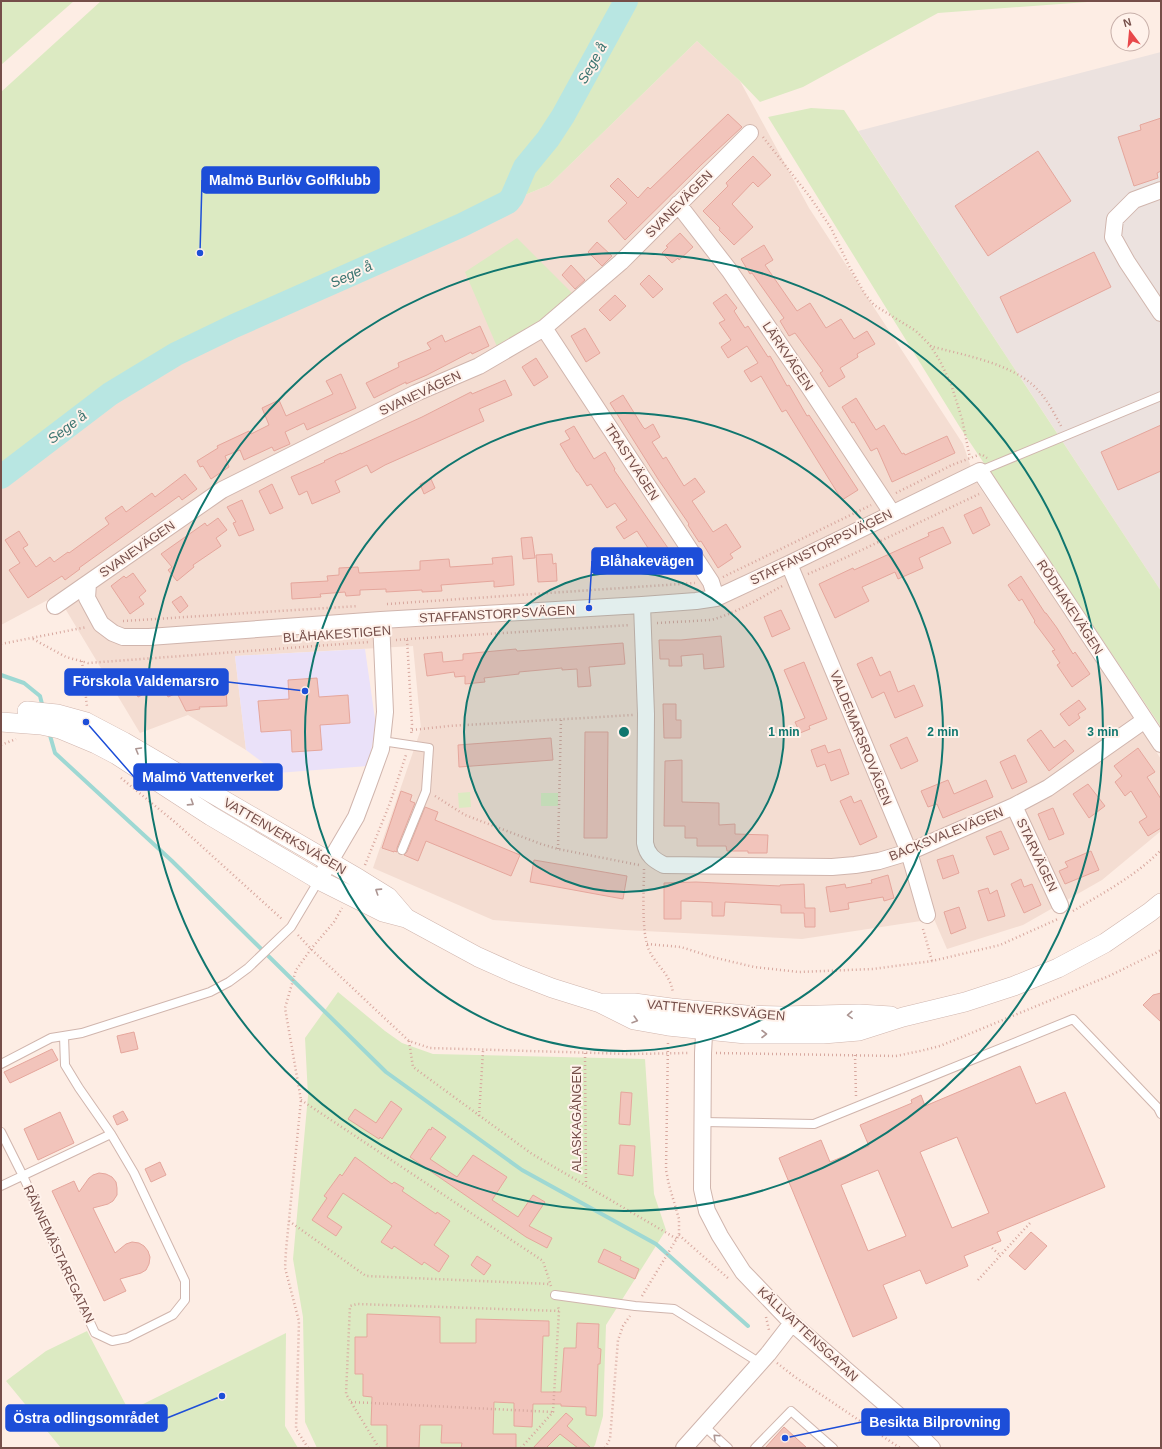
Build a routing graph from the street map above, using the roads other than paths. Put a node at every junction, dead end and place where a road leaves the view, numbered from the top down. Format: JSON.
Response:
{"nodes":[{"id":1,"x":750,"y":133,"type":"road end"},
{"id":2,"x":1161,"y":190,"type":"edge"},
{"id":3,"x":678,"y":204,"type":"junction"},
{"id":4,"x":1161,"y":313,"type":"edge"},
{"id":5,"x":544,"y":328,"type":"junction"},
{"id":6,"x":1161,"y":396,"type":"edge"},
{"id":7,"x":985,"y":469,"type":"junction"},
{"id":8,"x":892,"y":513,"type":"junction"},
{"id":9,"x":789,"y":564,"type":"junction"},
{"id":10,"x":88,"y":583,"type":"junction"},
{"id":11,"x":714,"y":590,"type":"junction"},
{"id":12,"x":55,"y":606,"type":"dead end"},
{"id":13,"x":642,"y":606,"type":"junction"},
{"id":14,"x":381,"y":620,"type":"junction"},
{"id":15,"x":1,"y":710,"type":"edge"},
{"id":16,"x":39,"y":718,"type":"junction"},
{"id":17,"x":1145,"y":720,"type":"junction"},
{"id":18,"x":1,"y":722,"type":"edge"},
{"id":19,"x":59,"y":722,"type":"junction"},
{"id":20,"x":382,"y":741,"type":"junction"},
{"id":21,"x":1161,"y":744,"type":"edge"},
{"id":22,"x":1014,"y":806,"type":"junction"},
{"id":23,"x":402,"y":850,"type":"dead end"},
{"id":24,"x":908,"y":852,"type":"junction"},
{"id":25,"x":329,"y":861,"type":"junction"},
{"id":26,"x":319,"y":880,"type":"junction"},
{"id":27,"x":1161,"y":904,"type":"edge"},
{"id":28,"x":1064,"y":912,"type":"road end"},
{"id":29,"x":927,"y":915,"type":"road end"},
{"id":30,"x":406,"y":918,"type":"junction"},
{"id":31,"x":706,"y":1011,"type":"junction"},
{"id":32,"x":669,"y":1017,"type":"junction"},
{"id":33,"x":903,"y":1017,"type":"junction"},
{"id":34,"x":704,"y":1030,"type":"junction"},
{"id":35,"x":64,"y":1036,"type":"junction"},
{"id":36,"x":1,"y":1064,"type":"edge"},
{"id":37,"x":1161,"y":1114,"type":"edge"},
{"id":38,"x":702,"y":1122,"type":"junction"},
{"id":39,"x":1,"y":1132,"type":"edge"},
{"id":40,"x":111,"y":1134,"type":"junction"},
{"id":41,"x":23,"y":1176,"type":"junction"},
{"id":42,"x":1,"y":1186,"type":"edge"},
{"id":43,"x":555,"y":1294,"type":"road end"},
{"id":44,"x":792,"y":1322,"type":"junction"},
{"id":45,"x":764,"y":1359,"type":"junction"},
{"id":46,"x":704,"y":1426,"type":"junction"},
{"id":47,"x":684,"y":1448,"type":"edge"},
{"id":48,"x":728,"y":1448,"type":"edge"},
{"id":49,"x":755,"y":1448,"type":"edge"},
{"id":50,"x":833,"y":1448,"type":"edge"},
{"id":51,"x":932,"y":1448,"type":"edge"}],
"edges":[{"from":1,"to":3,"type":"street","name":"SVANEVÄGEN"},
{"from":2,"to":4,"type":"street"},
{"from":3,"to":5,"type":"street","name":"SVANEVÄGEN"},
{"from":3,"to":8,"type":"street","name":"LÄRKVÄGEN"},
{"from":5,"to":10,"type":"street","name":"SVANEVÄGEN"},
{"from":5,"to":11,"type":"street","name":"TRASTVÄGEN"},
{"from":6,"to":7,"type":"lane","name":"STAFFANSTORPSVÄGEN"},
{"from":7,"to":8,"type":"street","name":"STAFFANSTORPSVÄGEN"},
{"from":7,"to":17,"type":"street","name":"RÖDHAKEVÄGEN"},
{"from":8,"to":9,"type":"street","name":"STAFFANSTORPSVÄGEN"},
{"from":9,"to":11,"type":"street","name":"STAFFANSTORPSVÄGEN"},
{"from":9,"to":24,"type":"street","name":"VALDEMARSROVÄGEN"},
{"from":10,"to":12,"type":"street","name":"SVANEVÄGEN"},
{"from":10,"to":14,"type":"street","name":"STAFFANSTORPSVÄGEN"},
{"from":11,"to":13,"type":"street","name":"STAFFANSTORPSVÄGEN"},
{"from":13,"to":14,"type":"street","name":"STAFFANSTORPSVÄGEN"},
{"from":13,"to":24,"type":"street","name":"BACKSVALEVÄGEN"},
{"from":14,"to":20,"type":"street"},
{"from":15,"to":16,"type":"street","name":"VATTENVERKSVÄGEN"},
{"from":16,"to":18,"type":"street","name":"VATTENVERKSVÄGEN"},
{"from":16,"to":19,"type":"street","name":"VATTENVERKSVÄGEN"},
{"from":17,"to":21,"type":"street","name":"RÖDHAKEVÄGEN"},
{"from":17,"to":22,"type":"street","name":"BACKSVALEVÄGEN"},
{"from":25,"to":19,"type":"street","name":"VATTENVERKSVÄGEN","one_way":true},
{"from":19,"to":26,"type":"street","name":"VATTENVERKSVÄGEN","one_way":true},
{"from":20,"to":23,"type":"lane"},
{"from":20,"to":25,"type":"street"},
{"from":22,"to":24,"type":"street","name":"BACKSVALEVÄGEN"},
{"from":22,"to":28,"type":"street","name":"STARVÄGEN"},
{"from":24,"to":29,"type":"street","name":"VALDEMARSROVÄGEN"},
{"from":25,"to":26,"type":"street"},
{"from":30,"to":25,"type":"street","name":"VATTENVERKSVÄGEN","one_way":true},
{"from":26,"to":30,"type":"street","name":"VATTENVERKSVÄGEN"},
{"from":26,"to":35,"type":"lane"},
{"from":27,"to":33,"type":"street","name":"VATTENVERKSVÄGEN"},
{"from":30,"to":32,"type":"street","name":"VATTENVERKSVÄGEN"},
{"from":31,"to":32,"type":"street","name":"VATTENVERKSVÄGEN"},
{"from":33,"to":31,"type":"street","name":"VATTENVERKSVÄGEN","one_way":true},
{"from":31,"to":34,"type":"street","name":"KÄLLVATTENSGATAN"},
{"from":32,"to":34,"type":"street","name":"VATTENVERKSVÄGEN"},
{"from":34,"to":33,"type":"street","name":"VATTENVERKSVÄGEN","one_way":true},
{"from":34,"to":38,"type":"street","name":"KÄLLVATTENSGATAN"},
{"from":35,"to":36,"type":"lane"},
{"from":35,"to":40,"type":"lane","name":"RÄNNEMÄSTAREGATAN"},
{"from":37,"to":38,"type":"lane"},
{"from":38,"to":44,"type":"street","name":"KÄLLVATTENSGATAN"},
{"from":39,"to":41,"type":"lane","name":"RÄNNEMÄSTAREGATAN"},
{"from":40,"to":41,"type":"lane","name":"RÄNNEMÄSTAREGATAN"},
{"from":40,"to":41,"type":"lane","name":"RÄNNEMÄSTAREGATAN"},
{"from":41,"to":42,"type":"lane","name":"RÄNNEMÄSTAREGATAN"},
{"from":43,"to":45,"type":"lane"},
{"from":44,"to":45,"type":"street"},
{"from":44,"to":51,"type":"street","name":"KÄLLVATTENSGATAN"},
{"from":45,"to":46,"type":"street"},
{"from":46,"to":47,"type":"street"},
{"from":48,"to":46,"type":"lane","one_way":true},
{"from":49,"to":50,"type":"lane"}]}
